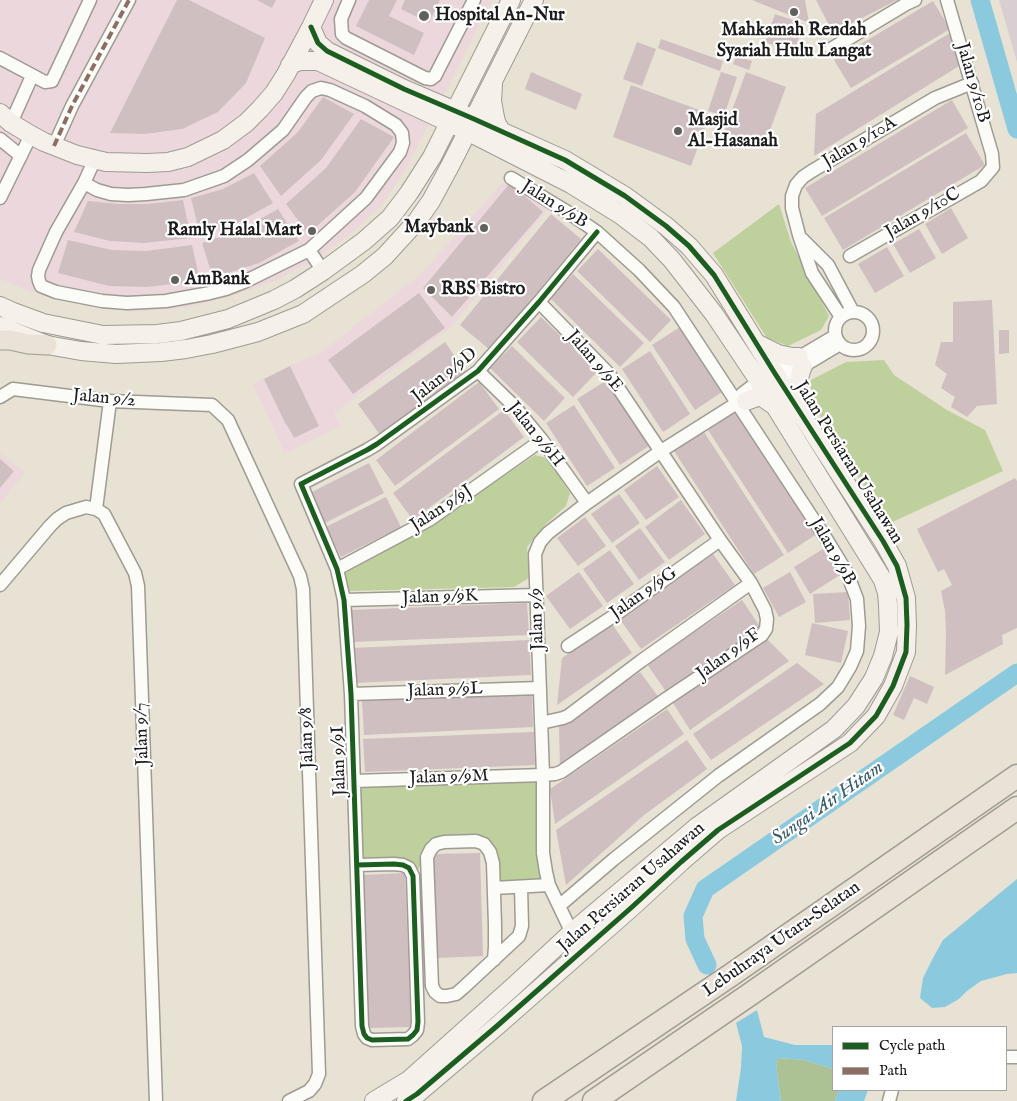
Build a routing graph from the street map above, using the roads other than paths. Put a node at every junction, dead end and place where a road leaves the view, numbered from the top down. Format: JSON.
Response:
{"nodes":[{"id":1,"x":90,"y":0,"type":"edge"},
{"id":2,"x":129,"y":0,"type":"edge"},
{"id":3,"x":324,"y":0,"type":"edge"},
{"id":4,"x":349,"y":0,"type":"edge"},
{"id":5,"x":474,"y":0,"type":"edge"},
{"id":6,"x":511,"y":0,"type":"edge"},
{"id":7,"x":534,"y":0,"type":"edge"},
{"id":8,"x":915,"y":0,"type":"edge"},
{"id":9,"x":947,"y":0,"type":"edge"},
{"id":10,"x":311,"y":27,"type":"junction"},
{"id":11,"x":831,"y":49,"type":"dead end"},
{"id":12,"x":0,"y":58,"type":"edge"},
{"id":13,"x":385,"y":58,"type":"junction"},
{"id":14,"x":290,"y":66,"type":"junction"},
{"id":15,"x":32,"y":76,"type":"junction"},
{"id":16,"x":494,"y":79,"type":"junction"},
{"id":17,"x":373,"y":80,"type":"junction"},
{"id":18,"x":471,"y":80,"type":"junction"},
{"id":19,"x":972,"y":82,"type":"junction"},
{"id":20,"x":422,"y":104,"type":"junction"},
{"id":21,"x":452,"y":117,"type":"junction"},
{"id":22,"x":6,"y":118,"type":"edge"},
{"id":23,"x":471,"y":125,"type":"junction"},
{"id":24,"x":31,"y":135,"type":"junction"},
{"id":25,"x":497,"y":138,"type":"junction"},
{"id":26,"x":0,"y":139,"type":"edge"},
{"id":27,"x":54,"y":146,"type":"junction"},
{"id":28,"x":21,"y":156,"type":"junction"},
{"id":29,"x":95,"y":160,"type":"junction"},
{"id":30,"x":451,"y":164,"type":"junction"},
{"id":31,"x":428,"y":166,"type":"junction"},
{"id":32,"x":993,"y":167,"type":"joint"},
{"id":33,"x":511,"y":178,"type":"dead end"},
{"id":34,"x":84,"y":183,"type":"junction"},
{"id":35,"x":0,"y":198,"type":"edge"},
{"id":36,"x":596,"y":232,"type":"junction"},
{"id":37,"x":799,"y":235,"type":"junction"},
{"id":38,"x":309,"y":250,"type":"junction"},
{"id":39,"x":850,"y":256,"type":"dead end"},
{"id":40,"x":323,"y":271,"type":"junction"},
{"id":41,"x":539,"y":302,"type":"junction"},
{"id":42,"x":0,"y":306,"type":"edge"},
{"id":43,"x":854,"y":312,"type":"junction"},
{"id":44,"x":841,"y":317,"type":"junction"},
{"id":45,"x":0,"y":326,"type":"edge"},
{"id":46,"x":0,"y":340,"type":"edge"},
{"id":47,"x":838,"y":340,"type":"junction"},
{"id":48,"x":756,"y":343,"type":"junction"},
{"id":49,"x":47,"y":345,"type":"junction"},
{"id":50,"x":801,"y":362,"type":"junction"},
{"id":51,"x":478,"y":371,"type":"junction"},
{"id":52,"x":765,"y":378,"type":"junction"},
{"id":53,"x":0,"y":397,"type":"edge"},
{"id":54,"x":739,"y":400,"type":"junction"},
{"id":55,"x":110,"y":401,"type":"junction"},
{"id":56,"x":212,"y":406,"type":"joint"},
{"id":57,"x":775,"y":406,"type":"junction"},
{"id":58,"x":800,"y":413,"type":"junction"},
{"id":59,"x":542,"y":440,"type":"junction"},
{"id":60,"x":661,"y":450,"type":"junction"},
{"id":61,"x":301,"y":484,"type":"joint"},
{"id":62,"x":587,"y":503,"type":"junction"},
{"id":63,"x":96,"y":509,"type":"junction"},
{"id":64,"x":720,"y":540,"type":"junction"},
{"id":65,"x":337,"y":569,"type":"junction"},
{"id":66,"x":752,"y":583,"type":"junction"},
{"id":67,"x":0,"y":585,"type":"edge"},
{"id":68,"x":537,"y":595,"type":"junction"},
{"id":69,"x":344,"y":600,"type":"junction"},
{"id":70,"x":568,"y":646,"type":"dead end"},
{"id":71,"x":540,"y":688,"type":"junction"},
{"id":72,"x":351,"y":694,"type":"junction"},
{"id":73,"x":541,"y":723,"type":"junction"},
{"id":74,"x":543,"y":775,"type":"junction"},
{"id":75,"x":1017,"y":776,"type":"edge"},
{"id":76,"x":354,"y":781,"type":"junction"},
{"id":77,"x":1017,"y":808,"type":"edge"},
{"id":78,"x":357,"y":865,"type":"junction"},
{"id":79,"x":549,"y":885,"type":"junction"},
{"id":80,"x":521,"y":887,"type":"junction"},
{"id":81,"x":494,"y":888,"type":"junction"},
{"id":82,"x":559,"y":906,"type":"junction"},
{"id":83,"x":571,"y":933,"type":"junction"},
{"id":84,"x":581,"y":952,"type":"junction"},
{"id":85,"x":494,"y":960,"type":"junction"},
{"id":86,"x":156,"y":1101,"type":"edge"},
{"id":87,"x":288,"y":1101,"type":"edge"},
{"id":88,"x":374,"y":1101,"type":"edge"},
{"id":89,"x":406,"y":1101,"type":"edge"},
{"id":90,"x":544,"y":1101,"type":"edge"},
{"id":91,"x":594,"y":1101,"type":"edge"}],
"edges":[{"from":1,"to":15,"type":"street"},
{"from":2,"to":27,"type":"street"},
{"from":3,"to":10,"type":"street"},
{"from":4,"to":13,"type":"street"},
{"from":5,"to":13,"type":"street"},
{"from":6,"to":18,"type":"street"},
{"from":7,"to":16,"type":"street"},
{"from":8,"to":11,"type":"street"},
{"from":9,"to":19,"type":"street","name":"Jalan 9/10B"},
{"from":10,"to":14,"type":"street"},
{"from":10,"to":17,"type":"street"},
{"from":12,"to":15,"type":"street"},
{"from":13,"to":17,"type":"street"},
{"from":14,"to":17,"type":"street"},
{"from":14,"to":29,"type":"street"},
{"from":15,"to":22,"type":"street"},
{"from":16,"to":23,"type":"street"},
{"from":16,"to":25,"type":"street"},
{"from":17,"to":20,"type":"street","name":"Jalan Persiaran Usahawan"},
{"from":18,"to":20,"type":"street"},
{"from":18,"to":21,"type":"street"},
{"from":19,"to":32,"type":"street","name":"Jalan 9/10B"},
{"from":19,"to":37,"type":"street","name":"Jalan 9/10A"},
{"from":20,"to":21,"type":"street","name":"Jalan Persiaran Usahawan"},
{"from":20,"to":31,"type":"street"},
{"from":21,"to":23,"type":"street","name":"Jalan Persiaran Usahawan"},
{"from":21,"to":31,"type":"street"},
{"from":22,"to":24,"type":"street"},
{"from":23,"to":25,"type":"street","name":"Jalan Persiaran Usahawan"},
{"from":23,"to":30,"type":"street"},
{"from":24,"to":27,"type":"street"},
{"from":24,"to":28,"type":"street"},
{"from":25,"to":30,"type":"street"},
{"from":25,"to":48,"type":"street","name":"Jalan Persiaran Usahawan"},
{"from":25,"to":52,"type":"street","name":"Jalan Persiaran Usahawan"},
{"from":26,"to":28,"type":"street"},
{"from":27,"to":29,"type":"street"},
{"from":28,"to":35,"type":"street"},
{"from":29,"to":34,"type":"street"},
{"from":30,"to":49,"type":"street"},
{"from":31,"to":40,"type":"street"},
{"from":32,"to":39,"type":"street","name":"Jalan 9/10C"},
{"from":33,"to":36,"type":"street","name":"Jalan 9/9B"},
{"from":34,"to":38,"type":"street"},
{"from":34,"to":38,"type":"street"},
{"from":36,"to":41,"type":"street","name":"Jalan 9/9D"},
{"from":36,"to":54,"type":"street","name":"Jalan 9/9B"},
{"from":37,"to":43,"type":"street","name":"Jalan 9/10A"},
{"from":37,"to":44,"type":"street","name":"Jalan 9/10A"},
{"from":38,"to":40,"type":"street"},
{"from":40,"to":42,"type":"street"},
{"from":41,"to":51,"type":"street","name":"Jalan 9/9D"},
{"from":41,"to":60,"type":"street","name":"Jalan 9/9E"},
{"from":43,"to":44,"type":"street"},
{"from":43,"to":47,"type":"street"},
{"from":44,"to":47,"type":"street"},
{"from":45,"to":49,"type":"street"},
{"from":46,"to":49,"type":"main road"},
{"from":47,"to":50,"type":"street","name":"Jalan 9/9"},
{"from":48,"to":50,"type":"street"},
{"from":48,"to":52,"type":"street","name":"Jalan Persiaran Usahawan"},
{"from":50,"to":52,"type":"street","name":"Jalan 9/9"},
{"from":50,"to":58,"type":"street"},
{"from":51,"to":59,"type":"street","name":"Jalan 9/9H"},
{"from":51,"to":61,"type":"street","name":"Jalan 9/9D"},
{"from":52,"to":54,"type":"street","name":"Jalan 9/9"},
{"from":52,"to":54,"type":"street"},
{"from":52,"to":57,"type":"street","name":"Jalan Persiaran Usahawan"},
{"from":52,"to":58,"type":"street","name":"Jalan Persiaran Usahawan"},
{"from":53,"to":55,"type":"street","name":"Jalan 9/2"},
{"from":54,"to":57,"type":"street"},
{"from":54,"to":60,"type":"street","name":"Jalan 9/9"},
{"from":54,"to":82,"type":"street","name":"Jalan 9/9B"},
{"from":55,"to":56,"type":"street","name":"Jalan 9/2"},
{"from":55,"to":63,"type":"street"},
{"from":56,"to":87,"type":"street","name":"Jalan 9/8"},
{"from":57,"to":83,"type":"street","name":"Jalan Persiaran Usahawan"},
{"from":58,"to":84,"type":"street","name":"Jalan Persiaran Usahawan"},
{"from":59,"to":62,"type":"street","name":"Jalan 9/9H"},
{"from":59,"to":65,"type":"street","name":"Jalan 9/9J"},
{"from":60,"to":62,"type":"street","name":"Jalan 9/9"},
{"from":60,"to":64,"type":"street","name":"Jalan 9/9F"},
{"from":61,"to":65,"type":"street","name":"Jalan 9/9I"},
{"from":62,"to":68,"type":"street","name":"Jalan 9/9"},
{"from":63,"to":67,"type":"street"},
{"from":63,"to":86,"type":"street","name":"Jalan 9/7"},
{"from":64,"to":66,"type":"street","name":"Jalan 9/9F"},
{"from":64,"to":70,"type":"street","name":"Jalan 9/9G"},
{"from":65,"to":69,"type":"street","name":"Jalan 9/9I"},
{"from":66,"to":73,"type":"street"},
{"from":66,"to":74,"type":"street","name":"Jalan 9/9F"},
{"from":68,"to":69,"type":"street","name":"Jalan 9/9K"},
{"from":68,"to":71,"type":"street","name":"Jalan 9/9"},
{"from":69,"to":72,"type":"street","name":"Jalan 9/9I"},
{"from":71,"to":72,"type":"street","name":"Jalan 9/9L"},
{"from":71,"to":73,"type":"street","name":"Jalan 9/9"},
{"from":72,"to":76,"type":"street","name":"Jalan 9/9I"},
{"from":73,"to":74,"type":"street","name":"Jalan 9/9"},
{"from":74,"to":76,"type":"street","name":"Jalan 9/9M"},
{"from":74,"to":79,"type":"street","name":"Jalan 9/9"},
{"from":75,"to":90,"type":"highway","name":"Lebuhraya Utara–Selatan"},
{"from":76,"to":78,"type":"street","name":"Jalan 9/9I"},
{"from":77,"to":91,"type":"highway","name":"Lebuhraya Utara–Selatan"},
{"from":78,"to":78,"type":"street","name":"Jalan 9/9I"},
{"from":79,"to":80,"type":"street"},
{"from":79,"to":82,"type":"street","name":"Jalan 9/9"},
{"from":80,"to":81,"type":"street"},
{"from":80,"to":85,"type":"street"},
{"from":81,"to":85,"type":"street"},
{"from":81,"to":85,"type":"street"},
{"from":82,"to":83,"type":"street","name":"Jalan 9/9"},
{"from":83,"to":84,"type":"street","name":"Jalan 9/9"},
{"from":83,"to":88,"type":"street","name":"Jalan Persiaran Usahawan"},
{"from":84,"to":89,"type":"street","name":"Jalan Persiaran Usahawan"}]}
